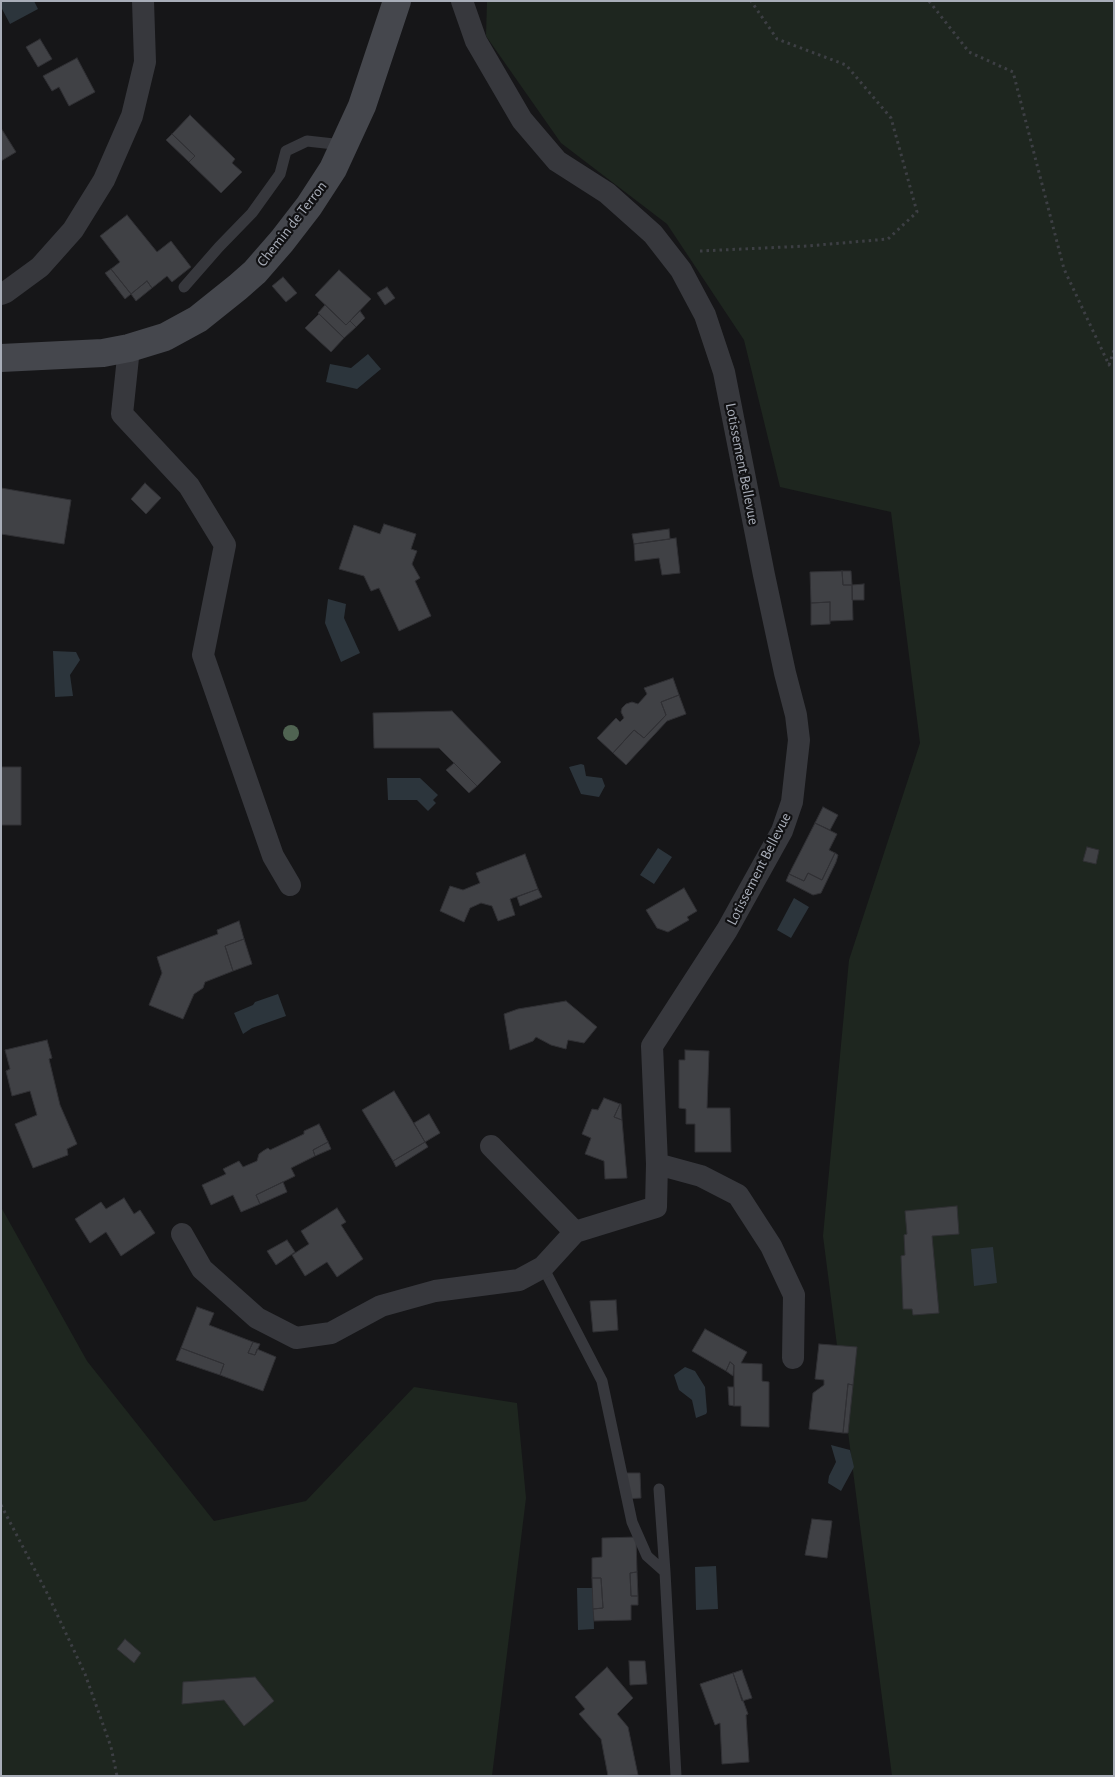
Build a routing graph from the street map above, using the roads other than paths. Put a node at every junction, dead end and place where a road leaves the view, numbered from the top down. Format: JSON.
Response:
{"nodes":[{"id":1,"x":142,"y":1,"type":"edge"},
{"id":2,"x":397,"y":1,"type":"edge"},
{"id":3,"x":462,"y":1,"type":"edge"},
{"id":4,"x":343,"y":145,"type":"junction"},
{"id":5,"x":184,"y":287,"type":"dead end"},
{"id":6,"x":1,"y":294,"type":"edge"},
{"id":7,"x":129,"y":348,"type":"junction"},
{"id":8,"x":1,"y":358,"type":"edge"},
{"id":9,"x":290,"y":885,"type":"dead end"},
{"id":10,"x":491,"y":1146,"type":"dead end"},
{"id":11,"x":657,"y":1164,"type":"junction"},
{"id":12,"x":575,"y":1232,"type":"junction"},
{"id":13,"x":182,"y":1234,"type":"dead end"},
{"id":14,"x":544,"y":1267,"type":"junction"},
{"id":15,"x":793,"y":1358,"type":"dead end"},
{"id":16,"x":659,"y":1490,"type":"dead end"},
{"id":17,"x":665,"y":1572,"type":"junction"},
{"id":18,"x":676,"y":1776,"type":"edge"}],
"edges":[{"from":1,"to":6,"type":"street"},
{"from":2,"to":4,"type":"street","name":"Chemin de Terron"},
{"from":3,"to":11,"type":"street","name":"Lotissement Bellevue"},
{"from":4,"to":5,"type":"lane"},
{"from":4,"to":7,"type":"street","name":"Chemin de Terron"},
{"from":7,"to":8,"type":"street","name":"Chemin de Terron"},
{"from":7,"to":9,"type":"street"},
{"from":10,"to":12,"type":"street"},
{"from":11,"to":12,"type":"street","name":"Lotissement Bellevue"},
{"from":11,"to":15,"type":"street"},
{"from":12,"to":14,"type":"street"},
{"from":13,"to":14,"type":"street"},
{"from":14,"to":17,"type":"lane"},
{"from":16,"to":17,"type":"lane"},
{"from":17,"to":18,"type":"lane"}]}
